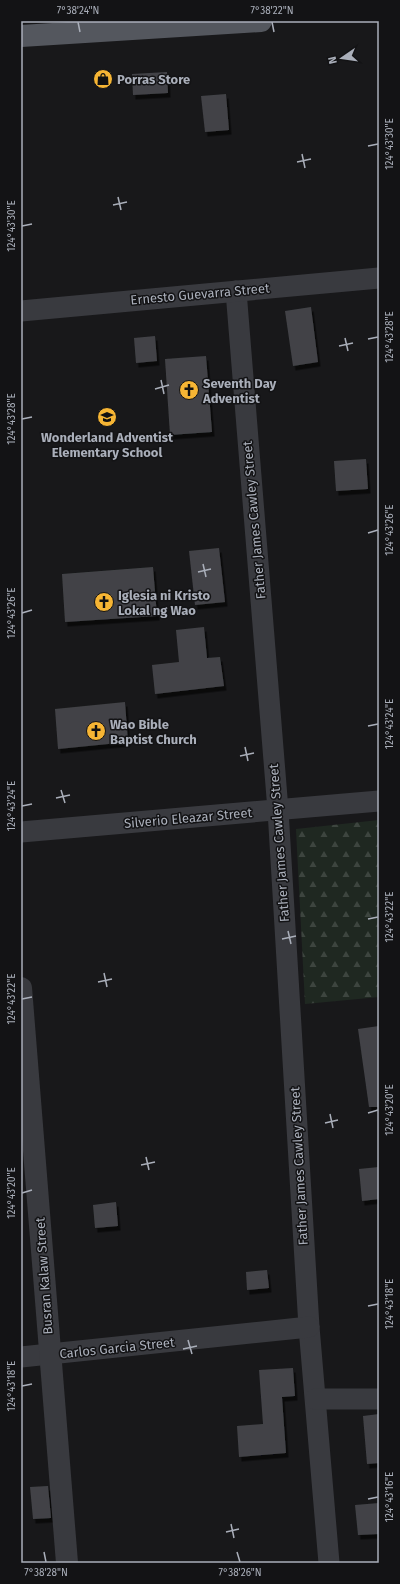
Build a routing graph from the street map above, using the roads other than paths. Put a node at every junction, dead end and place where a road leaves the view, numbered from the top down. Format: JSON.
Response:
{"nodes":[{"id":1,"x":261,"y":21,"type":"edge"},
{"id":2,"x":21,"y":36,"type":"edge"},
{"id":3,"x":379,"y":278,"type":"edge"},
{"id":4,"x":236,"y":291,"type":"junction"},
{"id":5,"x":21,"y":311,"type":"edge"},
{"id":6,"x":379,"y":801,"type":"edge"},
{"id":7,"x":278,"y":810,"type":"junction"},
{"id":8,"x":21,"y":832,"type":"edge"},
{"id":9,"x":21,"y":988,"type":"edge"},
{"id":10,"x":26,"y":1095,"type":"edge"},
{"id":11,"x":309,"y":1327,"type":"junction"},
{"id":12,"x":50,"y":1355,"type":"junction"},
{"id":13,"x":21,"y":1357,"type":"edge"},
{"id":14,"x":316,"y":1399,"type":"junction"},
{"id":15,"x":379,"y":1399,"type":"edge"},
{"id":16,"x":67,"y":1563,"type":"edge"},
{"id":17,"x":329,"y":1563,"type":"edge"}],
"edges":[{"from":1,"to":2,"type":"main road"},
{"from":3,"to":4,"type":"street","name":"Ernesto Guevarra Street"},
{"from":4,"to":5,"type":"street","name":"Ernesto Guevarra Street"},
{"from":4,"to":7,"type":"street","name":"Father James Cawley Street"},
{"from":6,"to":7,"type":"street","name":"Silverio Eleazar Street"},
{"from":7,"to":8,"type":"street","name":"Silverio Eleazar Street"},
{"from":7,"to":11,"type":"street","name":"Father James Cawley Street"},
{"from":9,"to":10,"type":"street","name":"Busran Kalaw Street"},
{"from":10,"to":12,"type":"street","name":"Busran Kalaw Street"},
{"from":11,"to":12,"type":"street","name":"Carlos Garcia Street"},
{"from":11,"to":14,"type":"street","name":"Father James Cawley Street"},
{"from":12,"to":13,"type":"street","name":"Carlos Garcia Street"},
{"from":12,"to":16,"type":"street","name":"Busran Kalaw Street"},
{"from":14,"to":15,"type":"street"},
{"from":14,"to":17,"type":"street","name":"Father James Cawley Street"}]}
